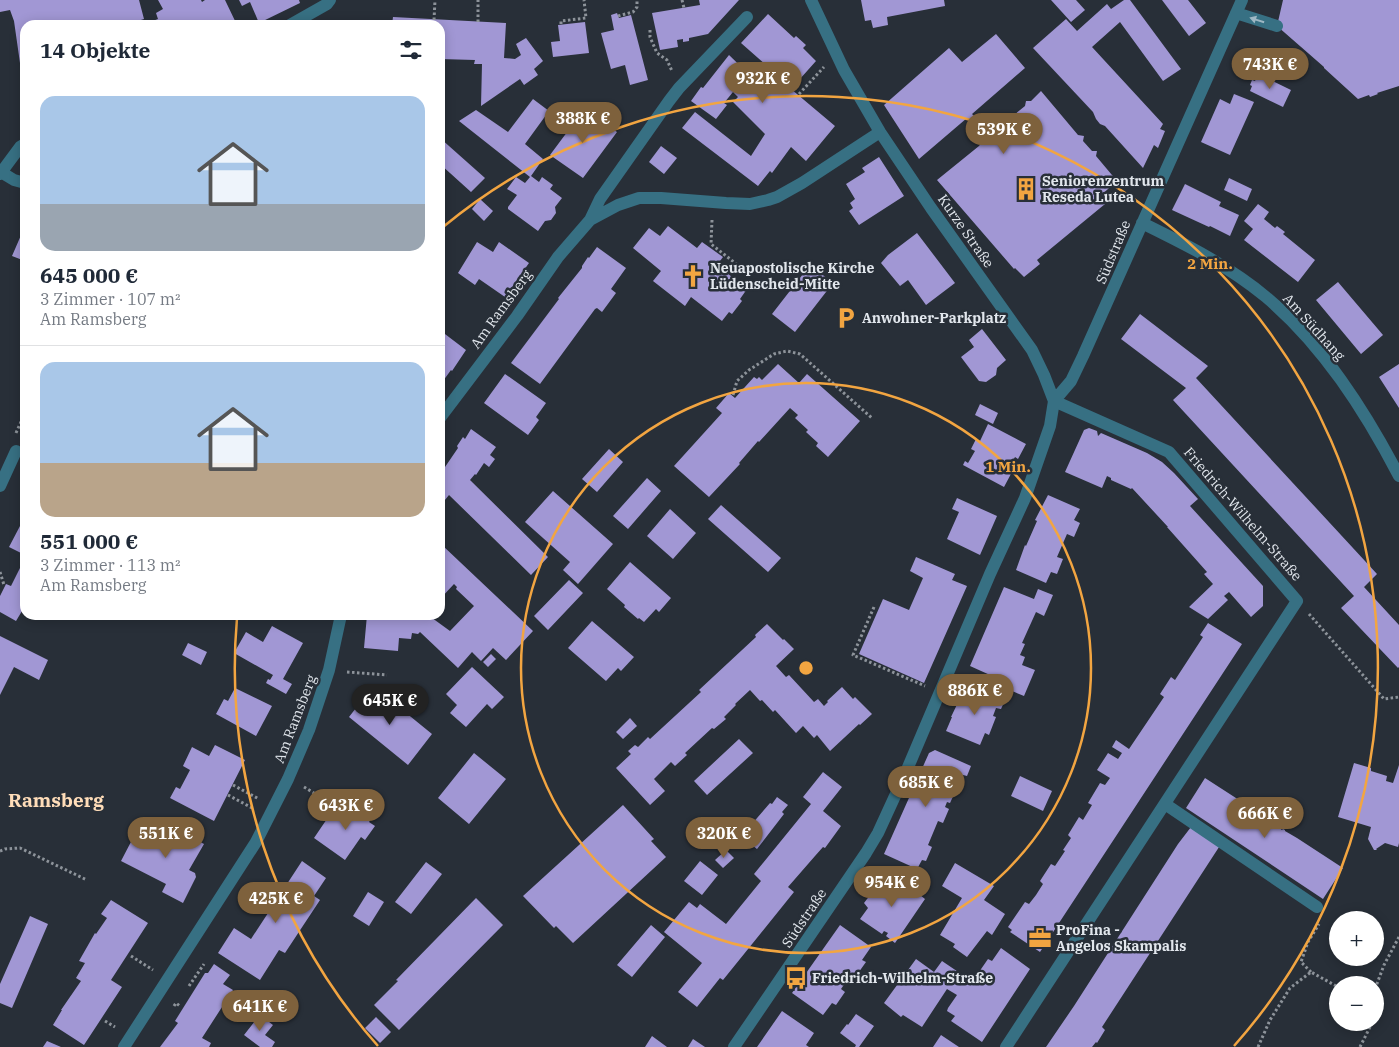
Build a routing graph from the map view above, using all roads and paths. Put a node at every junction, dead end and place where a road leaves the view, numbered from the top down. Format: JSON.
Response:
{"nodes":[{"id":1,"x":330,"y":0,"type":"edge"},
{"id":2,"x":435,"y":0,"type":"edge"},
{"id":3,"x":478,"y":0,"type":"edge"},
{"id":4,"x":584,"y":0,"type":"edge"},
{"id":5,"x":637,"y":0,"type":"edge"},
{"id":6,"x":682,"y":0,"type":"edge"},
{"id":7,"x":811,"y":0,"type":"edge"},
{"id":8,"x":1242,"y":0,"type":"edge"},
{"id":9,"x":684,"y":8,"type":"dead end"},
{"id":10,"x":1236,"y":13,"type":"junction"},
{"id":11,"x":618,"y":16,"type":"dead end"},
{"id":12,"x":747,"y":16,"type":"dead end"},
{"id":13,"x":299,"y":20,"type":"edge"},
{"id":14,"x":434,"y":20,"type":"dead end"},
{"id":15,"x":478,"y":22,"type":"dead end"},
{"id":16,"x":561,"y":24,"type":"dead end"},
{"id":17,"x":1277,"y":26,"type":"dead end"},
{"id":18,"x":650,"y":30,"type":"dead end"},
{"id":19,"x":838,"y":56,"type":"junction"},
{"id":20,"x":679,"y":88,"type":"junction"},
{"id":21,"x":799,"y":94,"type":"dead end"},
{"id":22,"x":880,"y":132,"type":"junction"},
{"id":23,"x":20,"y":147,"type":"edge"},
{"id":24,"x":1,"y":173,"type":"edge"},
{"id":25,"x":20,"y":182,"type":"edge"},
{"id":26,"x":713,"y":202,"type":"junction"},
{"id":27,"x":590,"y":220,"type":"junction"},
{"id":28,"x":1142,"y":223,"type":"junction"},
{"id":29,"x":750,"y":274,"type":"dead end"},
{"id":30,"x":734,"y":394,"type":"dead end"},
{"id":31,"x":1054,"y":401,"type":"junction"},
{"id":32,"x":445,"y":411,"type":"edge"},
{"id":33,"x":873,"y":419,"type":"dead end"},
{"id":34,"x":16,"y":451,"type":"dead end"},
{"id":35,"x":1399,"y":476,"type":"edge"},
{"id":36,"x":0,"y":486,"type":"edge"},
{"id":37,"x":0,"y":572,"type":"edge"},
{"id":38,"x":4,"y":585,"type":"dead end"},
{"id":39,"x":1297,"y":601,"type":"junction"},
{"id":40,"x":874,"y":607,"type":"dead end"},
{"id":41,"x":340,"y":620,"type":"edge"},
{"id":42,"x":329,"y":670,"type":"junction"},
{"id":43,"x":387,"y":675,"type":"dead end"},
{"id":44,"x":940,"y":693,"type":"junction"},
{"id":45,"x":1399,"y":697,"type":"edge"},
{"id":46,"x":288,"y":779,"type":"junction"},
{"id":47,"x":233,"y":785,"type":"dead end"},
{"id":48,"x":228,"y":795,"type":"dead end"},
{"id":49,"x":1165,"y":804,"type":"junction"},
{"id":50,"x":337,"y":807,"type":"dead end"},
{"id":51,"x":271,"y":812,"type":"junction"},
{"id":52,"x":0,"y":851,"type":"edge"},
{"id":53,"x":87,"y":880,"type":"dead end"},
{"id":54,"x":1318,"y":907,"type":"joint"},
{"id":55,"x":1399,"y":937,"type":"edge"},
{"id":56,"x":131,"y":956,"type":"dead end"},
{"id":57,"x":204,"y":964,"type":"dead end"},
{"id":58,"x":1311,"y":972,"type":"junction"},
{"id":59,"x":1380,"y":976,"type":"edge"},
{"id":60,"x":167,"y":979,"type":"junction"},
{"id":61,"x":1329,"y":983,"type":"edge"},
{"id":62,"x":189,"y":986,"type":"dead end"},
{"id":63,"x":1368,"y":1031,"type":"edge"},
{"id":64,"x":124,"y":1047,"type":"edge"},
{"id":65,"x":734,"y":1047,"type":"edge"},
{"id":66,"x":1006,"y":1047,"type":"edge"},
{"id":67,"x":1258,"y":1047,"type":"edge"},
{"id":68,"x":1360,"y":1047,"type":"edge"}],
"edges":[{"from":1,"to":13,"type":"street"},
{"from":2,"to":14,"type":"path"},
{"from":3,"to":15,"type":"path"},
{"from":4,"to":16,"type":"path"},
{"from":5,"to":11,"type":"path"},
{"from":6,"to":9,"type":"path"},
{"from":7,"to":19,"type":"street","name":"Kurze Straße"},
{"from":8,"to":10,"type":"street","name":"Südstraße"},
{"from":17,"to":10,"type":"street","one_way":true},
{"from":10,"to":28,"type":"street","name":"Südstraße"},
{"from":12,"to":20,"type":"street","name":"Am Ramsberg"},
{"from":18,"to":20,"type":"path"},
{"from":19,"to":21,"type":"path"},
{"from":19,"to":22,"type":"street","name":"Kurze Straße"},
{"from":20,"to":27,"type":"street","name":"Am Ramsberg"},
{"from":22,"to":26,"type":"street","name":"Am Ramsberg"},
{"from":22,"to":31,"type":"street","name":"Kurze Straße"},
{"from":23,"to":24,"type":"street"},
{"from":24,"to":25,"type":"street"},
{"from":26,"to":27,"type":"street","name":"Am Ramsberg"},
{"from":26,"to":29,"type":"path"},
{"from":27,"to":32,"type":"street","name":"Am Ramsberg"},
{"from":28,"to":31,"type":"street","name":"Südstraße"},
{"from":28,"to":35,"type":"street","name":"Am Südhang"},
{"from":30,"to":33,"type":"path"},
{"from":31,"to":39,"type":"street","name":"Friedrich-Wilhelm-Straße"},
{"from":31,"to":44,"type":"street","name":"Südstraße"},
{"from":34,"to":36,"type":"street"},
{"from":37,"to":38,"type":"path"},
{"from":39,"to":45,"type":"path","name":"Friedrich-Wilhelm-Straße"},
{"from":39,"to":49,"type":"street","name":"Friedrich-Wilhelm-Straße"},
{"from":40,"to":44,"type":"path"},
{"from":41,"to":42,"type":"street","name":"Am Ramsberg"},
{"from":42,"to":43,"type":"path","name":"Am Ramsberg"},
{"from":42,"to":46,"type":"street","name":"Am Ramsberg"},
{"from":44,"to":65,"type":"street","name":"Südstraße"},
{"from":46,"to":50,"type":"path","name":"Am Ramsberg"},
{"from":46,"to":51,"type":"street","name":"Am Ramsberg"},
{"from":47,"to":51,"type":"path"},
{"from":48,"to":51,"type":"path"},
{"from":49,"to":54,"type":"street"},
{"from":49,"to":66,"type":"street","name":"Friedrich-Wilhelm-Straße"},
{"from":51,"to":60,"type":"street","name":"Am Ramsberg"},
{"from":52,"to":53,"type":"path"},
{"from":54,"to":58,"type":"path"},
{"from":55,"to":59,"type":"path"},
{"from":56,"to":60,"type":"path"},
{"from":57,"to":62,"type":"path"},
{"from":58,"to":61,"type":"path"},
{"from":58,"to":67,"type":"path"},
{"from":60,"to":64,"type":"street","name":"Am Ramsberg"},
{"from":63,"to":68,"type":"path"}]}
